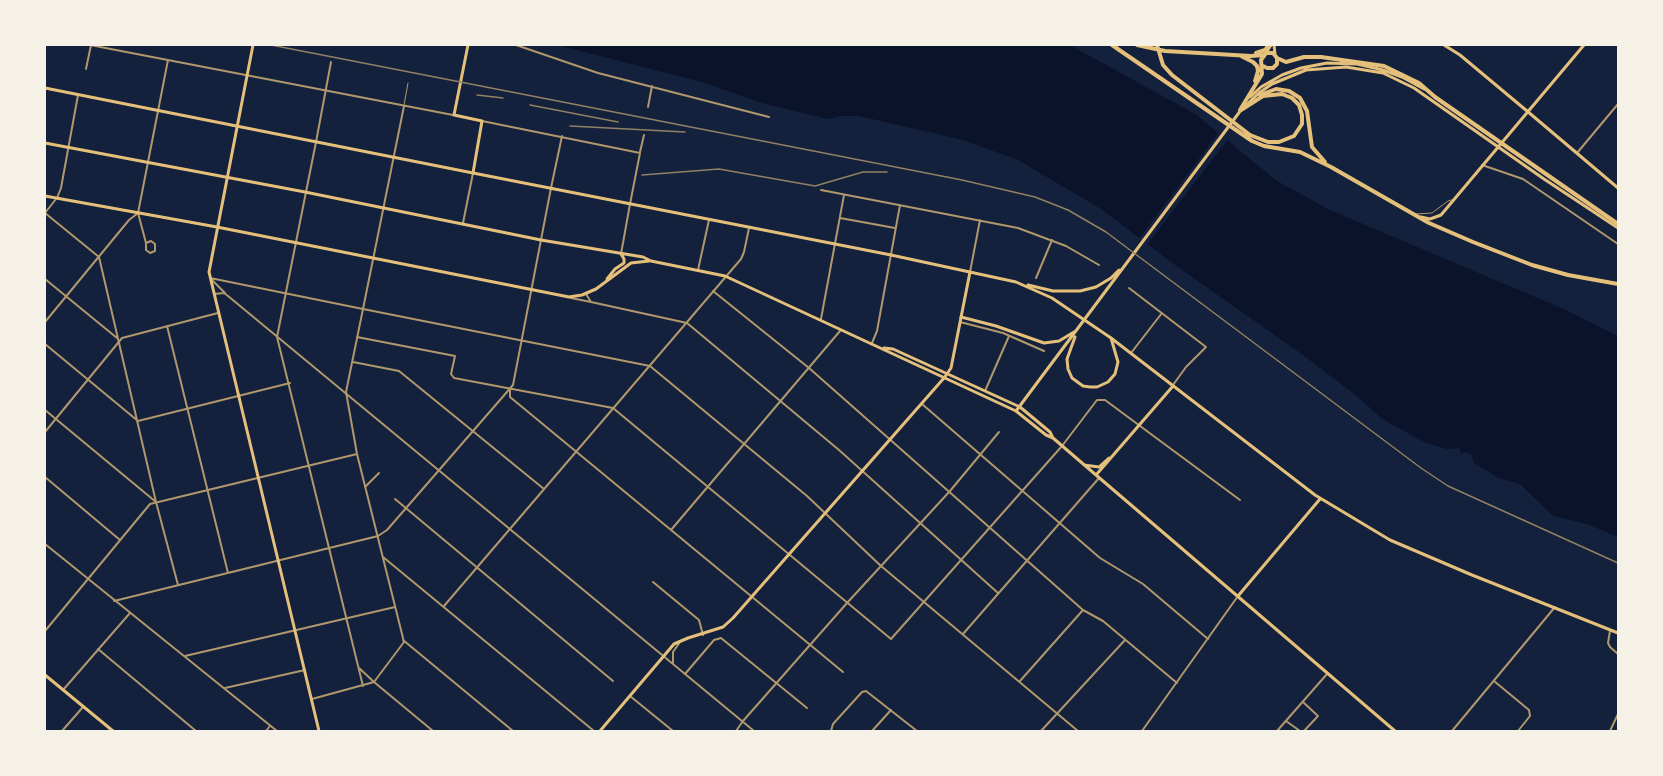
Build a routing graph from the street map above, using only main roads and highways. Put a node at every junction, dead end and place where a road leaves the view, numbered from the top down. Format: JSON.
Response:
{"nodes":[{"id":1,"x":253,"y":45,"type":"edge"},
{"id":2,"x":468,"y":45,"type":"edge"},
{"id":3,"x":1112,"y":45,"type":"edge"},
{"id":4,"x":1137,"y":45,"type":"edge"},
{"id":5,"x":1156,"y":45,"type":"edge"},
{"id":6,"x":1271,"y":45,"type":"edge"},
{"id":7,"x":1444,"y":45,"type":"edge"},
{"id":8,"x":1584,"y":45,"type":"edge"},
{"id":9,"x":1453,"y":47,"type":"edge"},
{"id":10,"x":1265,"y":54,"type":"junction"},
{"id":11,"x":1241,"y":56,"type":"junction"},
{"id":12,"x":1251,"y":56,"type":"junction"},
{"id":13,"x":1276,"y":56,"type":"junction"},
{"id":14,"x":1346,"y":63,"type":"junction"},
{"id":15,"x":1262,"y":64,"type":"junction"},
{"id":16,"x":1254,"y":87,"type":"junction"},
{"id":17,"x":45,"y":88,"type":"edge"},
{"id":18,"x":1240,"y":110,"type":"junction"},
{"id":19,"x":1527,"y":111,"type":"junction"},
{"id":20,"x":237,"y":127,"type":"junction"},
{"id":21,"x":1502,"y":142,"type":"junction"},
{"id":22,"x":45,"y":143,"type":"edge"},
{"id":23,"x":1498,"y":147,"type":"junction"},
{"id":24,"x":1331,"y":167,"type":"junction"},
{"id":25,"x":472,"y":173,"type":"junction"},
{"id":26,"x":226,"y":178,"type":"junction"},
{"id":27,"x":1618,"y":188,"type":"edge"},
{"id":28,"x":45,"y":196,"type":"edge"},
{"id":29,"x":1415,"y":215,"type":"junction"},
{"id":30,"x":1618,"y":226,"type":"edge"},
{"id":31,"x":217,"y":227,"type":"junction"},
{"id":32,"x":621,"y":254,"type":"junction"},
{"id":33,"x":651,"y":261,"type":"junction"},
{"id":34,"x":1125,"y":264,"type":"junction"},
{"id":35,"x":970,"y":272,"type":"junction"},
{"id":36,"x":605,"y":282,"type":"junction"},
{"id":37,"x":1618,"y":284,"type":"edge"},
{"id":38,"x":1024,"y":285,"type":"junction"},
{"id":39,"x":961,"y":317,"type":"junction"},
{"id":40,"x":1078,"y":330,"type":"junction"},
{"id":41,"x":1111,"y":338,"type":"junction"},
{"id":42,"x":881,"y":347,"type":"junction"},
{"id":43,"x":948,"y":374,"type":"junction"},
{"id":44,"x":944,"y":378,"type":"junction"},
{"id":45,"x":1173,"y":386,"type":"junction"},
{"id":46,"x":1020,"y":407,"type":"junction"},
{"id":47,"x":1016,"y":411,"type":"junction"},
{"id":48,"x":1053,"y":438,"type":"junction"},
{"id":49,"x":1111,"y":457,"type":"junction"},
{"id":50,"x":1083,"y":464,"type":"junction"},
{"id":51,"x":1098,"y":477,"type":"junction"},
{"id":52,"x":1320,"y":499,"type":"junction"},
{"id":53,"x":1239,"y":596,"type":"junction"},
{"id":54,"x":1618,"y":633,"type":"edge"},
{"id":55,"x":45,"y":675,"type":"edge"},
{"id":56,"x":319,"y":729,"type":"edge"},
{"id":57,"x":112,"y":731,"type":"edge"},
{"id":58,"x":600,"y":731,"type":"edge"},
{"id":59,"x":1395,"y":731,"type":"edge"}],
"edges":[{"from":1,"to":20,"type":"main road"},
{"from":2,"to":25,"type":"main road"},
{"from":3,"to":24,"type":"highway"},
{"from":4,"to":11,"type":"highway"},
{"from":5,"to":18,"type":"highway"},
{"from":6,"to":10,"type":"main road"},
{"from":6,"to":11,"type":"highway"},
{"from":6,"to":13,"type":"main road"},
{"from":7,"to":9,"type":"main road"},
{"from":8,"to":19,"type":"main road"},
{"from":9,"to":19,"type":"main road"},
{"from":10,"to":12,"type":"highway"},
{"from":10,"to":13,"type":"highway"},
{"from":10,"to":15,"type":"highway"},
{"from":11,"to":12,"type":"highway"},
{"from":11,"to":16,"type":"highway"},
{"from":12,"to":15,"type":"highway"},
{"from":13,"to":14,"type":"highway"},
{"from":13,"to":15,"type":"highway"},
{"from":14,"to":18,"type":"main road"},
{"from":14,"to":21,"type":"highway"},
{"from":14,"to":23,"type":"main road"},
{"from":15,"to":16,"type":"highway"},
{"from":16,"to":18,"type":"highway"},
{"from":17,"to":20,"type":"main road"},
{"from":18,"to":24,"type":"highway"},
{"from":18,"to":34,"type":"main road"},
{"from":19,"to":21,"type":"main road"},
{"from":19,"to":27,"type":"main road"},
{"from":20,"to":25,"type":"main road"},
{"from":20,"to":26,"type":"main road"},
{"from":21,"to":23,"type":"main road"},
{"from":21,"to":30,"type":"highway"},
{"from":22,"to":26,"type":"main road"},
{"from":23,"to":29,"type":"main road"},
{"from":23,"to":30,"type":"main road"},
{"from":24,"to":29,"type":"highway"},
{"from":25,"to":35,"type":"main road"},
{"from":26,"to":31,"type":"main road"},
{"from":26,"to":32,"type":"main road"},
{"from":28,"to":31,"type":"main road"},
{"from":29,"to":37,"type":"highway"},
{"from":31,"to":36,"type":"main road"},
{"from":31,"to":56,"type":"main road"},
{"from":32,"to":33,"type":"main road"},
{"from":32,"to":36,"type":"main road"},
{"from":33,"to":36,"type":"main road"},
{"from":33,"to":42,"type":"main road"},
{"from":34,"to":38,"type":"main road"},
{"from":34,"to":40,"type":"main road"},
{"from":35,"to":38,"type":"main road"},
{"from":35,"to":39,"type":"main road"},
{"from":38,"to":41,"type":"main road"},
{"from":39,"to":40,"type":"main road"},
{"from":39,"to":43,"type":"main road"},
{"from":40,"to":41,"type":"main road"},
{"from":40,"to":46,"type":"main road"},
{"from":41,"to":45,"type":"main road"},
{"from":42,"to":43,"type":"main road"},
{"from":42,"to":44,"type":"main road"},
{"from":43,"to":44,"type":"main road"},
{"from":43,"to":46,"type":"main road"},
{"from":44,"to":47,"type":"main road"},
{"from":44,"to":58,"type":"main road"},
{"from":45,"to":49,"type":"main road"},
{"from":45,"to":52,"type":"main road"},
{"from":46,"to":47,"type":"main road"},
{"from":46,"to":48,"type":"main road"},
{"from":47,"to":48,"type":"main road"},
{"from":48,"to":50,"type":"main road"},
{"from":49,"to":50,"type":"main road"},
{"from":49,"to":51,"type":"main road"},
{"from":50,"to":51,"type":"main road"},
{"from":51,"to":53,"type":"main road"},
{"from":52,"to":53,"type":"main road"},
{"from":52,"to":54,"type":"main road"},
{"from":53,"to":59,"type":"main road"},
{"from":55,"to":57,"type":"main road"}]}
